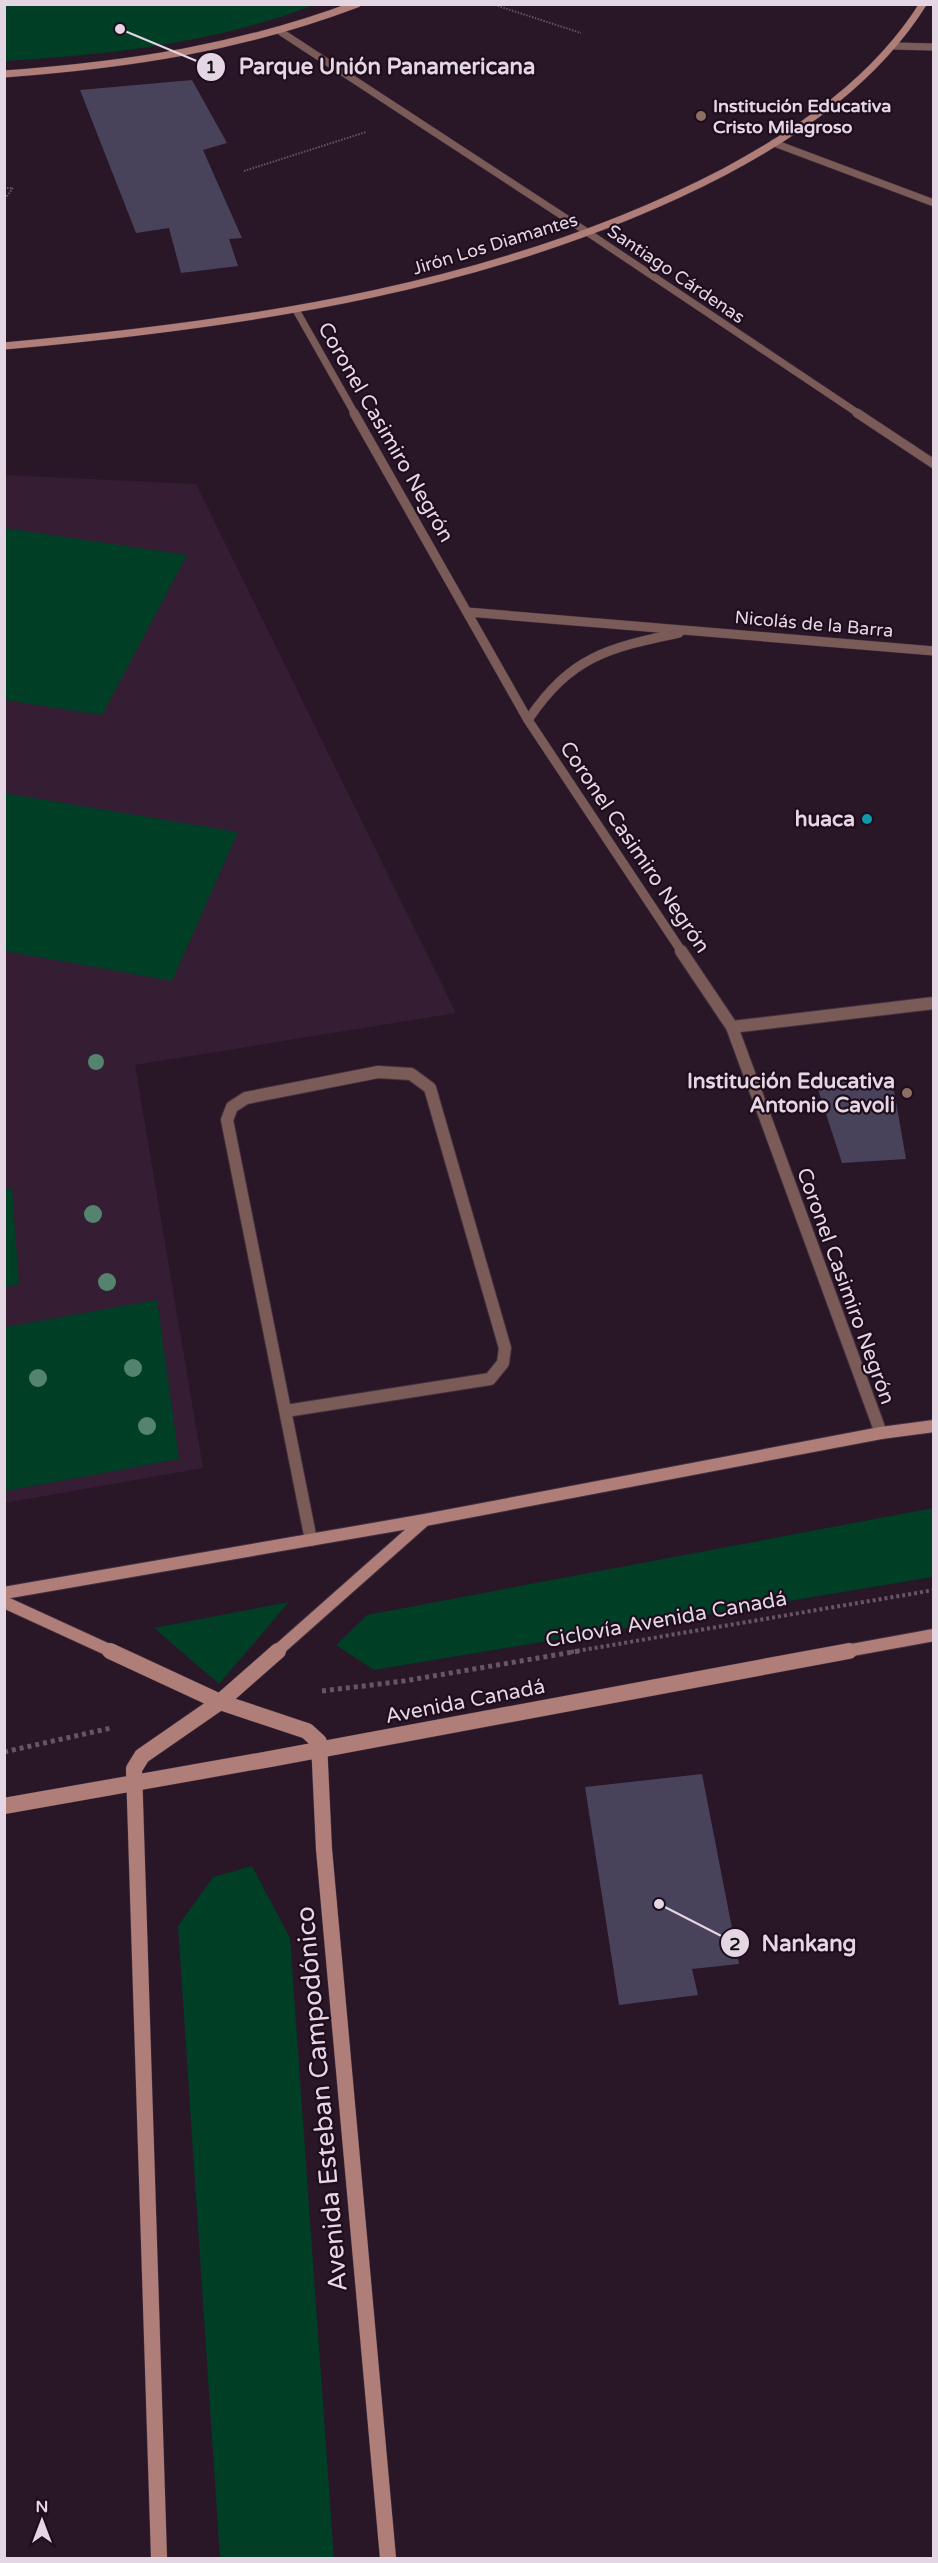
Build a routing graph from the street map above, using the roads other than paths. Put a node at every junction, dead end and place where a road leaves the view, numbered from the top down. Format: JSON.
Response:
{"nodes":[{"id":1,"x":357,"y":4,"type":"edge"},
{"id":2,"x":923,"y":4,"type":"edge"},
{"id":3,"x":281,"y":32,"type":"junction"},
{"id":4,"x":893,"y":46,"type":"junction"},
{"id":5,"x":933,"y":47,"type":"edge"},
{"id":6,"x":4,"y":74,"type":"edge"},
{"id":7,"x":774,"y":143,"type":"junction"},
{"id":8,"x":933,"y":203,"type":"edge"},
{"id":9,"x":586,"y":232,"type":"junction"},
{"id":10,"x":296,"y":310,"type":"junction"},
{"id":11,"x":4,"y":346,"type":"edge"},
{"id":12,"x":933,"y":464,"type":"edge"},
{"id":13,"x":467,"y":612,"type":"junction"},
{"id":14,"x":692,"y":631,"type":"junction"},
{"id":15,"x":933,"y":651,"type":"edge"},
{"id":16,"x":528,"y":720,"type":"junction"},
{"id":17,"x":933,"y":1003,"type":"edge"},
{"id":18,"x":732,"y":1027,"type":"junction"},
{"id":19,"x":286,"y":1411,"type":"junction"},
{"id":20,"x":933,"y":1426,"type":"edge"},
{"id":21,"x":881,"y":1433,"type":"junction"},
{"id":22,"x":425,"y":1520,"type":"junction"},
{"id":23,"x":311,"y":1540,"type":"junction"},
{"id":24,"x":4,"y":1593,"type":"edge"},
{"id":25,"x":4,"y":1602,"type":"edge"},
{"id":26,"x":933,"y":1635,"type":"edge"},
{"id":27,"x":220,"y":1702,"type":"junction"},
{"id":28,"x":320,"y":1750,"type":"junction"},
{"id":29,"x":134,"y":1782,"type":"junction"},
{"id":30,"x":4,"y":1806,"type":"edge"},
{"id":31,"x":159,"y":2559,"type":"edge"},
{"id":32,"x":388,"y":2559,"type":"edge"}],
"edges":[{"from":1,"to":3,"type":"street"},
{"from":2,"to":4,"type":"street","name":"Jirón Los Diamantes"},
{"from":3,"to":6,"type":"street"},
{"from":3,"to":9,"type":"street","name":"Santiago Cárdenas"},
{"from":4,"to":5,"type":"street"},
{"from":4,"to":7,"type":"street","name":"Jirón Los Diamantes"},
{"from":7,"to":8,"type":"street"},
{"from":7,"to":9,"type":"street","name":"Jirón Los Diamantes"},
{"from":9,"to":10,"type":"street","name":"Jirón Los Diamantes"},
{"from":9,"to":12,"type":"street","name":"Santiago Cárdenas"},
{"from":10,"to":11,"type":"street","name":"Jirón Los Diamantes"},
{"from":10,"to":13,"type":"street","name":"Coronel Casimiro Negrón"},
{"from":13,"to":14,"type":"street","name":"Nicolás de la Barra"},
{"from":13,"to":16,"type":"street","name":"Coronel Casimiro Negrón"},
{"from":14,"to":15,"type":"street","name":"Nicolás de la Barra"},
{"from":14,"to":16,"type":"street","name":"Nicolás de la Barra"},
{"from":16,"to":18,"type":"street","name":"Coronel Casimiro Negrón"},
{"from":17,"to":18,"type":"street"},
{"from":18,"to":21,"type":"street","name":"Coronel Casimiro Negrón"},
{"from":19,"to":19,"type":"street"},
{"from":19,"to":23,"type":"street"},
{"from":20,"to":21,"type":"street"},
{"from":21,"to":22,"type":"street"},
{"from":22,"to":23,"type":"street"},
{"from":22,"to":27,"type":"street"},
{"from":23,"to":24,"type":"street"},
{"from":25,"to":27,"type":"street"},
{"from":26,"to":28,"type":"street","name":"Avenida Canadá"},
{"from":27,"to":28,"type":"street"},
{"from":27,"to":29,"type":"street"},
{"from":28,"to":29,"type":"street","name":"Avenida Canadá"},
{"from":28,"to":32,"type":"street","name":"Avenida Esteban Campodónico"},
{"from":29,"to":30,"type":"street","name":"Avenida Canadá"},
{"from":29,"to":31,"type":"street"}]}
